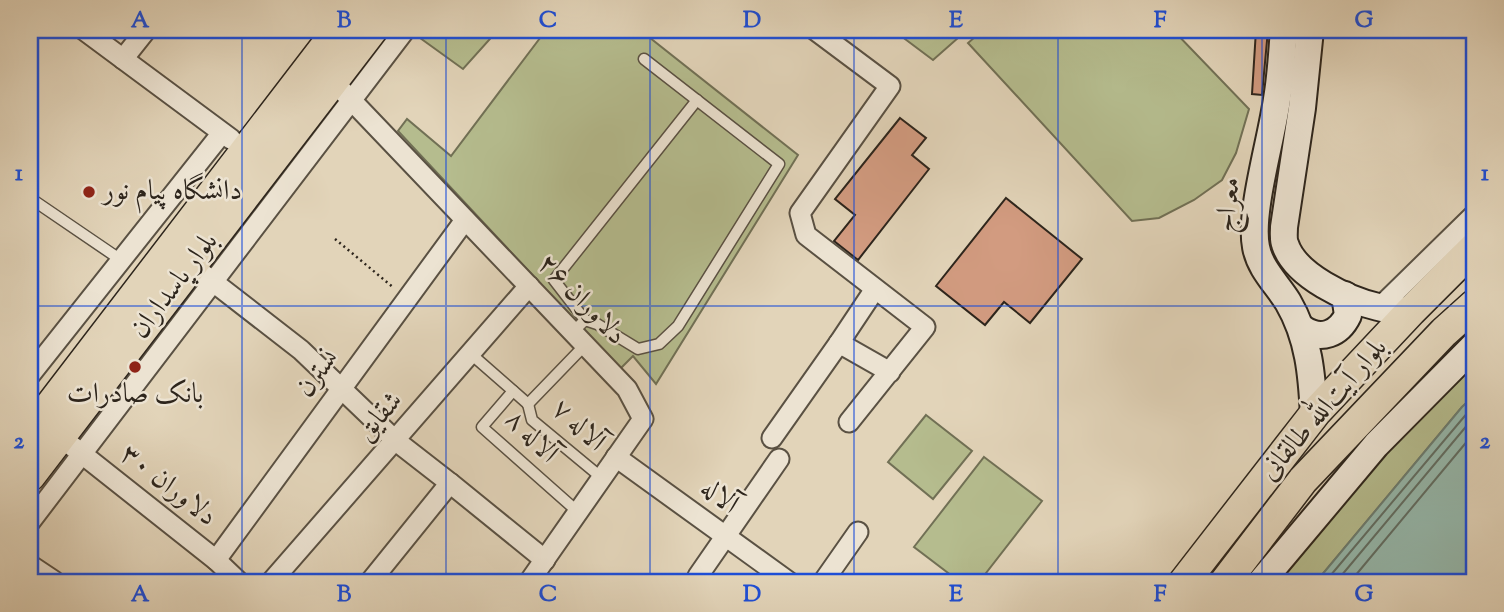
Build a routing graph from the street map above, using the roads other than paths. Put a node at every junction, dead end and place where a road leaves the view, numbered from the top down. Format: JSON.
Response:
{"nodes":[{"id":1,"x":84,"y":30,"type":"edge"},
{"id":2,"x":146,"y":30,"type":"edge"},
{"id":3,"x":338,"y":30,"type":"edge"},
{"id":4,"x":372,"y":30,"type":"edge"},
{"id":5,"x":405,"y":30,"type":"edge"},
{"id":6,"x":815,"y":30,"type":"edge"},
{"id":7,"x":1284,"y":30,"type":"edge"},
{"id":8,"x":1310,"y":30,"type":"edge"},
{"id":9,"x":123,"y":59,"type":"junction"},
{"id":10,"x":644,"y":59,"type":"dead end"},
{"id":11,"x":342,"y":90,"type":"junction"},
{"id":12,"x":697,"y":100,"type":"junction"},
{"id":13,"x":222,"y":133,"type":"junction"},
{"id":14,"x":246,"y":150,"type":"junction"},
{"id":15,"x":30,"y":198,"type":"edge"},
{"id":16,"x":1474,"y":215,"type":"edge"},
{"id":17,"x":465,"y":220,"type":"junction"},
{"id":18,"x":1474,"y":248,"type":"edge"},
{"id":19,"x":121,"y":260,"type":"junction"},
{"id":20,"x":202,"y":273,"type":"junction"},
{"id":21,"x":529,"y":286,"type":"junction"},
{"id":22,"x":875,"y":289,"type":"junction"},
{"id":23,"x":1345,"y":295,"type":"junction"},
{"id":24,"x":1474,"y":305,"type":"edge"},
{"id":25,"x":1379,"y":307,"type":"junction"},
{"id":26,"x":1411,"y":311,"type":"junction"},
{"id":27,"x":1303,"y":329,"type":"junction"},
{"id":28,"x":581,"y":332,"type":"junction"},
{"id":29,"x":839,"y":343,"type":"junction"},
{"id":30,"x":1474,"y":346,"type":"edge"},
{"id":31,"x":471,"y":354,"type":"junction"},
{"id":32,"x":890,"y":372,"type":"junction"},
{"id":33,"x":30,"y":375,"type":"edge"},
{"id":34,"x":343,"y":388,"type":"junction"},
{"id":35,"x":513,"y":391,"type":"junction"},
{"id":36,"x":528,"y":404,"type":"junction"},
{"id":37,"x":1314,"y":416,"type":"junction"},
{"id":38,"x":849,"y":422,"type":"dead end"},
{"id":39,"x":30,"y":432,"type":"edge"},
{"id":40,"x":772,"y":438,"type":"dead end"},
{"id":41,"x":396,"y":442,"type":"junction"},
{"id":42,"x":71,"y":445,"type":"junction"},
{"id":43,"x":616,"y":457,"type":"junction"},
{"id":44,"x":779,"y":459,"type":"dead end"},
{"id":45,"x":30,"y":476,"type":"edge"},
{"id":46,"x":602,"y":478,"type":"junction"},
{"id":47,"x":450,"y":483,"type":"junction"},
{"id":48,"x":578,"y":512,"type":"junction"},
{"id":49,"x":30,"y":522,"type":"edge"},
{"id":50,"x":858,"y":531,"type":"dead end"},
{"id":51,"x":726,"y":537,"type":"junction"},
{"id":52,"x":216,"y":560,"type":"junction"},
{"id":53,"x":545,"y":561,"type":"junction"},
{"id":54,"x":30,"y":565,"type":"edge"},
{"id":55,"x":698,"y":576,"type":"dead end"},
{"id":56,"x":54,"y":581,"type":"edge"},
{"id":57,"x":239,"y":582,"type":"edge"},
{"id":58,"x":271,"y":582,"type":"edge"},
{"id":59,"x":370,"y":582,"type":"edge"},
{"id":60,"x":529,"y":582,"type":"edge"},
{"id":61,"x":789,"y":582,"type":"edge"},
{"id":62,"x":823,"y":582,"type":"edge"},
{"id":63,"x":1184,"y":582,"type":"edge"},
{"id":64,"x":1225,"y":582,"type":"edge"},
{"id":65,"x":1261,"y":582,"type":"edge"}],
"edges":[{"from":1,"to":9,"type":"street"},
{"from":2,"to":9,"type":"street"},
{"from":3,"to":14,"type":"main road","name":"بلوار پاسداران"},
{"from":4,"to":11,"type":"main road","name":"بلوار پاسداران"},
{"from":5,"to":11,"type":"street"},
{"from":6,"to":22,"type":"street"},
{"from":7,"to":27,"type":"street","name":"معراج"},
{"from":8,"to":23,"type":"street","name":"معراج"},
{"from":9,"to":13,"type":"street"},
{"from":10,"to":12,"type":"lane"},
{"from":11,"to":17,"type":"street","name":"دلاوران ۲۶"},
{"from":11,"to":20,"type":"main road","name":"بلوار پاسداران"},
{"from":12,"to":28,"type":"lane"},
{"from":12,"to":28,"type":"lane"},
{"from":13,"to":14,"type":"street"},
{"from":13,"to":19,"type":"street"},
{"from":14,"to":39,"type":"main road","name":"بلوار پاسداران"},
{"from":15,"to":19,"type":"lane"},
{"from":16,"to":25,"type":"street"},
{"from":17,"to":21,"type":"street","name":"دلاوران ۲۶"},
{"from":17,"to":34,"type":"street","name":"نسترن"},
{"from":18,"to":26,"type":"main road","name":"بلوار آیت‌الله طالقانی"},
{"from":19,"to":33,"type":"street"},
{"from":20,"to":34,"type":"street"},
{"from":20,"to":42,"type":"main road","name":"بلوار پاسداران"},
{"from":21,"to":28,"type":"street","name":"دلاوران ۲۶"},
{"from":21,"to":31,"type":"street","name":"شقایق"},
{"from":22,"to":29,"type":"street"},
{"from":22,"to":32,"type":"street"},
{"from":23,"to":25,"type":"street","name":"معراج"},
{"from":23,"to":27,"type":"street"},
{"from":24,"to":64,"type":"main road"},
{"from":25,"to":26,"type":"street","name":"معراج"},
{"from":26,"to":37,"type":"main road","name":"بلوار آیت‌الله طالقانی"},
{"from":27,"to":37,"type":"street","name":"معراج"},
{"from":28,"to":36,"type":"lane"},
{"from":28,"to":43,"type":"street","name":"دلاوران ۲۶"},
{"from":29,"to":32,"type":"street"},
{"from":29,"to":40,"type":"street"},
{"from":30,"to":65,"type":"street"},
{"from":31,"to":35,"type":"lane","name":"آلاله ۷"},
{"from":31,"to":41,"type":"street","name":"شقایق"},
{"from":32,"to":38,"type":"street"},
{"from":34,"to":41,"type":"street"},
{"from":34,"to":52,"type":"street","name":"نسترن"},
{"from":35,"to":36,"type":"lane","name":"آلاله ۷"},
{"from":35,"to":48,"type":"lane","name":"آلاله ۸"},
{"from":36,"to":46,"type":"lane","name":"آلاله ۷"},
{"from":37,"to":63,"type":"main road","name":"بلوار آیت‌الله طالقانی"},
{"from":41,"to":47,"type":"street"},
{"from":41,"to":58,"type":"street","name":"شقایق"},
{"from":42,"to":45,"type":"main road","name":"بلوار پاسداران"},
{"from":42,"to":49,"type":"street"},
{"from":42,"to":52,"type":"street","name":"دلاوران ۳۰"},
{"from":43,"to":46,"type":"street","name":"دلاوران ۲۶"},
{"from":43,"to":51,"type":"street","name":"آلاله"},
{"from":44,"to":51,"type":"street"},
{"from":46,"to":48,"type":"street","name":"دلاوران ۲۶"},
{"from":47,"to":53,"type":"street"},
{"from":47,"to":59,"type":"street"},
{"from":48,"to":53,"type":"street","name":"دلاوران ۲۶"},
{"from":50,"to":62,"type":"street"},
{"from":51,"to":55,"type":"street"},
{"from":51,"to":61,"type":"street","name":"آلاله"},
{"from":52,"to":57,"type":"street","name":"دلاوران ۳۰"},
{"from":53,"to":60,"type":"street","name":"دلاوران ۲۶"},
{"from":54,"to":56,"type":"street"}]}
